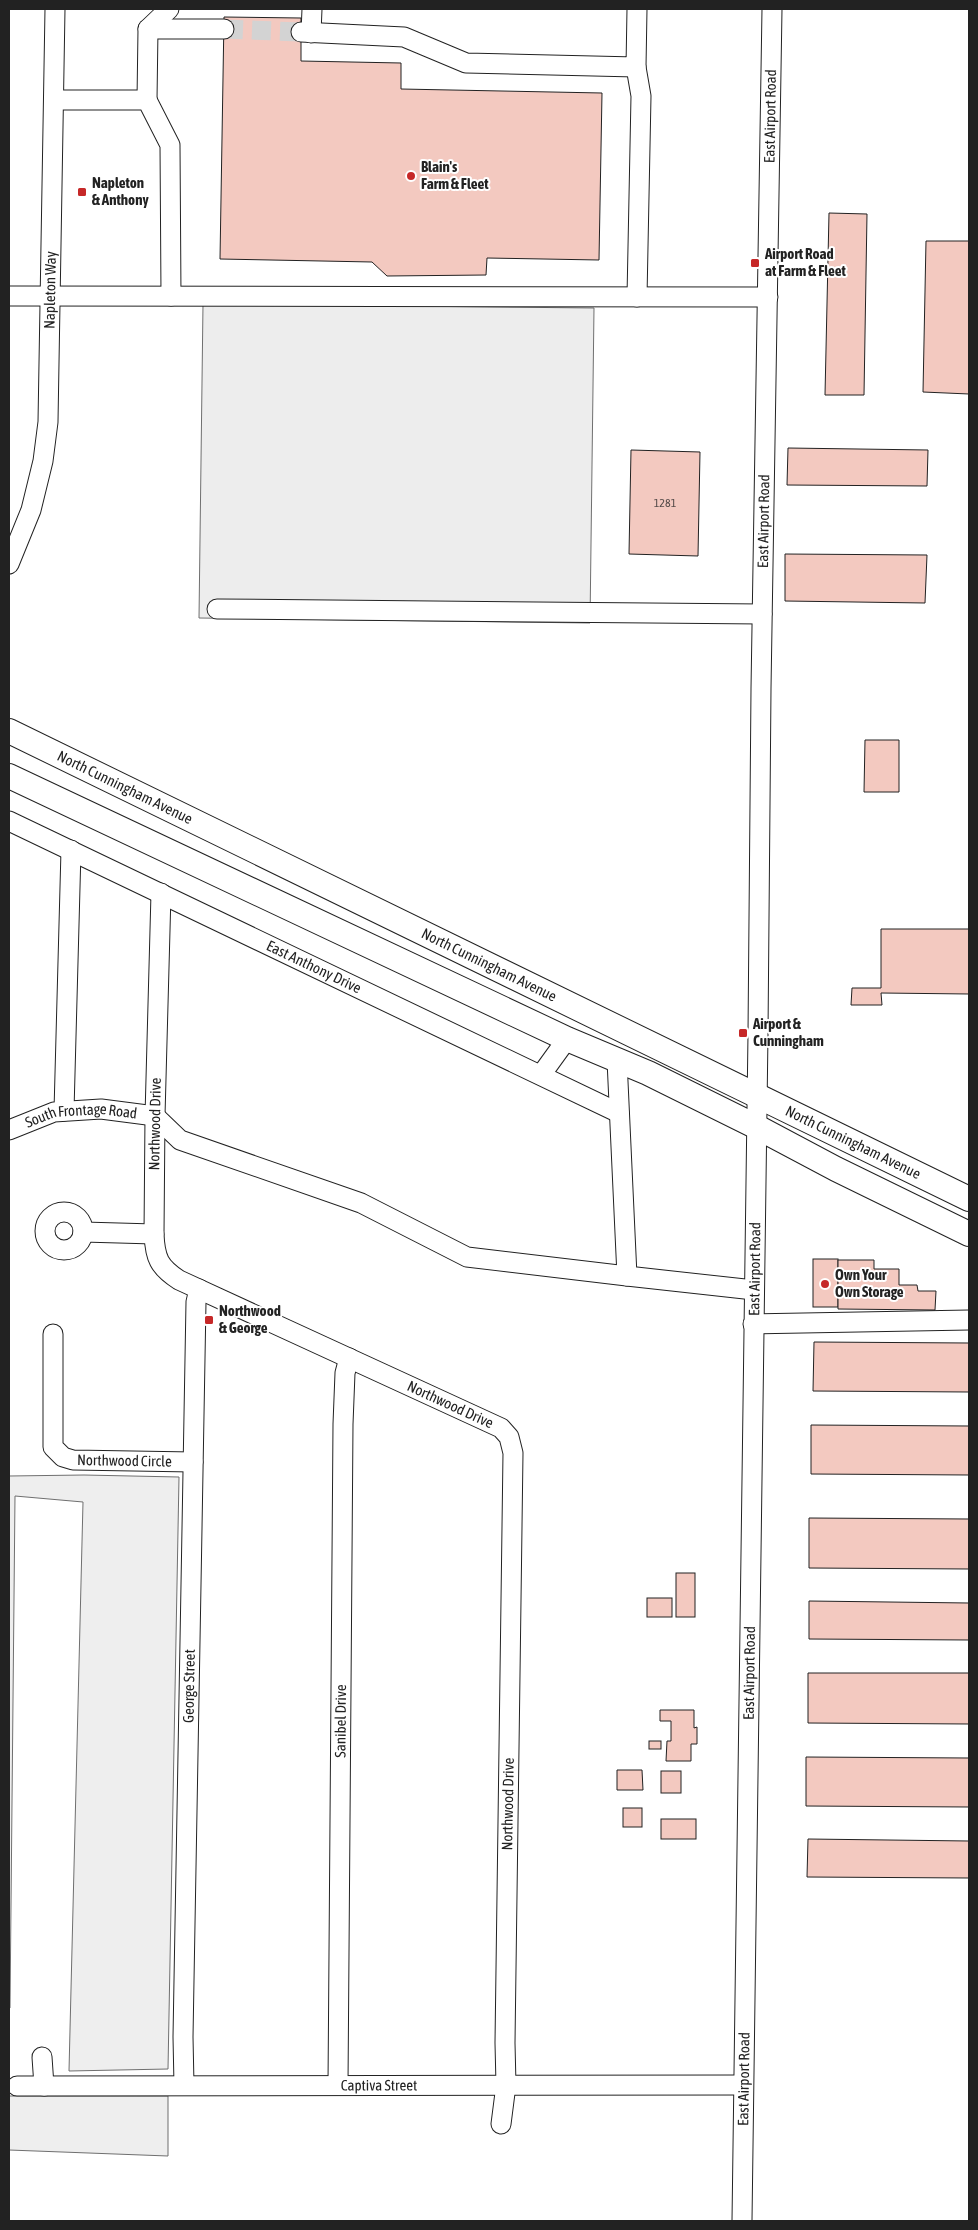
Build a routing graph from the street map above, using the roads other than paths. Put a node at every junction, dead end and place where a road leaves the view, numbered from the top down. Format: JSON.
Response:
{"nodes":[{"id":1,"x":55,"y":9,"type":"edge"},
{"id":2,"x":169,"y":9,"type":"edge"},
{"id":3,"x":312,"y":9,"type":"edge"},
{"id":4,"x":636,"y":9,"type":"edge"},
{"id":5,"x":772,"y":9,"type":"edge"},
{"id":6,"x":148,"y":29,"type":"junction"},
{"id":7,"x":224,"y":29,"type":"tunnel mouth"},
{"id":8,"x":636,"y":67,"type":"junction"},
{"id":9,"x":54,"y":100,"type":"junction"},
{"id":10,"x":147,"y":100,"type":"junction"},
{"id":11,"x":9,"y":296,"type":"edge"},
{"id":12,"x":171,"y":296,"type":"junction"},
{"id":13,"x":51,"y":297,"type":"junction"},
{"id":14,"x":637,"y":297,"type":"junction"},
{"id":15,"x":768,"y":297,"type":"junction"},
{"id":16,"x":9,"y":564,"type":"edge"},
{"id":17,"x":217,"y":609,"type":"dead end"},
{"id":18,"x":762,"y":614,"type":"junction"},
{"id":19,"x":9,"y":731,"type":"edge"},
{"id":20,"x":9,"y":776,"type":"edge"},
{"id":21,"x":9,"y":821,"type":"edge"},
{"id":22,"x":71,"y":850,"type":"junction"},
{"id":23,"x":161,"y":893,"type":"junction"},
{"id":24,"x":567,"y":1038,"type":"junction"},
{"id":25,"x":617,"y":1060,"type":"junction"},
{"id":26,"x":541,"y":1075,"type":"junction"},
{"id":27,"x":757,"y":1095,"type":"junction"},
{"id":28,"x":64,"y":1111,"type":"junction"},
{"id":29,"x":619,"y":1113,"type":"junction"},
{"id":30,"x":155,"y":1116,"type":"junction"},
{"id":31,"x":757,"y":1127,"type":"junction"},
{"id":32,"x":9,"y":1130,"type":"edge"},
{"id":33,"x":969,"y":1199,"type":"edge"},
{"id":34,"x":83,"y":1232,"type":"dead end"},
{"id":35,"x":154,"y":1234,"type":"junction"},
{"id":36,"x":969,"y":1234,"type":"edge"},
{"id":37,"x":627,"y":1276,"type":"junction"},
{"id":38,"x":199,"y":1289,"type":"junction"},
{"id":39,"x":754,"y":1290,"type":"junction"},
{"id":40,"x":969,"y":1320,"type":"edge"},
{"id":41,"x":753,"y":1324,"type":"junction"},
{"id":42,"x":53,"y":1334,"type":"dead end"},
{"id":43,"x":349,"y":1358,"type":"junction"},
{"id":44,"x":192,"y":1462,"type":"junction"},
{"id":45,"x":42,"y":2057,"type":"dead end"},
{"id":46,"x":743,"y":2084,"type":"junction"},
{"id":47,"x":184,"y":2085,"type":"junction"},
{"id":48,"x":338,"y":2085,"type":"junction"},
{"id":49,"x":506,"y":2085,"type":"junction"},
{"id":50,"x":16,"y":2086,"type":"dead end"},
{"id":51,"x":44,"y":2086,"type":"junction"},
{"id":52,"x":502,"y":2124,"type":"dead end"},
{"id":53,"x":742,"y":2221,"type":"edge"}],
"edges":[{"from":1,"to":9,"type":"street","name":"Napleton Way"},
{"from":2,"to":6,"type":"street"},
{"from":3,"to":8,"type":"street"},
{"from":4,"to":8,"type":"street"},
{"from":5,"to":15,"type":"street","name":"East Airport Road"},
{"from":6,"to":7,"type":"street"},
{"from":6,"to":10,"type":"street"},
{"from":8,"to":14,"type":"street"},
{"from":9,"to":10,"type":"street"},
{"from":9,"to":13,"type":"street","name":"Napleton Way"},
{"from":10,"to":12,"type":"street"},
{"from":11,"to":13,"type":"street"},
{"from":12,"to":13,"type":"street"},
{"from":12,"to":14,"type":"street"},
{"from":13,"to":16,"type":"street","name":"Napleton Way"},
{"from":14,"to":15,"type":"street"},
{"from":15,"to":18,"type":"street","name":"East Airport Road"},
{"from":17,"to":18,"type":"street"},
{"from":18,"to":27,"type":"street","name":"East Airport Road"},
{"from":19,"to":27,"type":"main road","name":"North Cunningham Avenue"},
{"from":20,"to":24,"type":"main road","name":"North Cunningham Avenue"},
{"from":21,"to":22,"type":"street","name":"East Anthony Drive"},
{"from":22,"to":23,"type":"street","name":"East Anthony Drive"},
{"from":22,"to":28,"type":"street"},
{"from":23,"to":26,"type":"street","name":"East Anthony Drive"},
{"from":23,"to":30,"type":"street","name":"Northwood Drive"},
{"from":24,"to":25,"type":"main road","name":"North Cunningham Avenue"},
{"from":24,"to":26,"type":"street"},
{"from":25,"to":29,"type":"street"},
{"from":25,"to":31,"type":"main road","name":"North Cunningham Avenue"},
{"from":26,"to":29,"type":"street","name":"East Anthony Drive"},
{"from":27,"to":31,"type":"street","name":"East Airport Road"},
{"from":27,"to":33,"type":"main road","name":"North Cunningham Avenue"},
{"from":28,"to":30,"type":"street","name":"South Frontage Road"},
{"from":28,"to":32,"type":"street","name":"South Frontage Road"},
{"from":29,"to":37,"type":"street"},
{"from":30,"to":35,"type":"street","name":"Northwood Drive"},
{"from":30,"to":37,"type":"street"},
{"from":31,"to":36,"type":"main road","name":"North Cunningham Avenue"},
{"from":31,"to":39,"type":"street","name":"East Airport Road"},
{"from":34,"to":35,"type":"street"},
{"from":35,"to":38,"type":"street","name":"Northwood Drive"},
{"from":37,"to":39,"type":"street"},
{"from":38,"to":43,"type":"street","name":"Northwood Drive"},
{"from":38,"to":44,"type":"street","name":"George Street"},
{"from":39,"to":41,"type":"street","name":"East Airport Road"},
{"from":40,"to":41,"type":"street"},
{"from":41,"to":46,"type":"street","name":"East Airport Road"},
{"from":42,"to":44,"type":"street","name":"Northwood Circle"},
{"from":43,"to":48,"type":"street","name":"Sanibel Drive"},
{"from":43,"to":49,"type":"street","name":"Northwood Drive"},
{"from":44,"to":47,"type":"street","name":"George Street"},
{"from":45,"to":51,"type":"street"},
{"from":46,"to":49,"type":"street","name":"Captiva Street"},
{"from":46,"to":53,"type":"street","name":"East Airport Road"},
{"from":47,"to":48,"type":"street","name":"Captiva Street"},
{"from":47,"to":51,"type":"street","name":"Captiva Street"},
{"from":48,"to":49,"type":"street","name":"Captiva Street"},
{"from":49,"to":52,"type":"street","name":"Northwood Drive"},
{"from":50,"to":51,"type":"street","name":"Captiva Street"}]}
